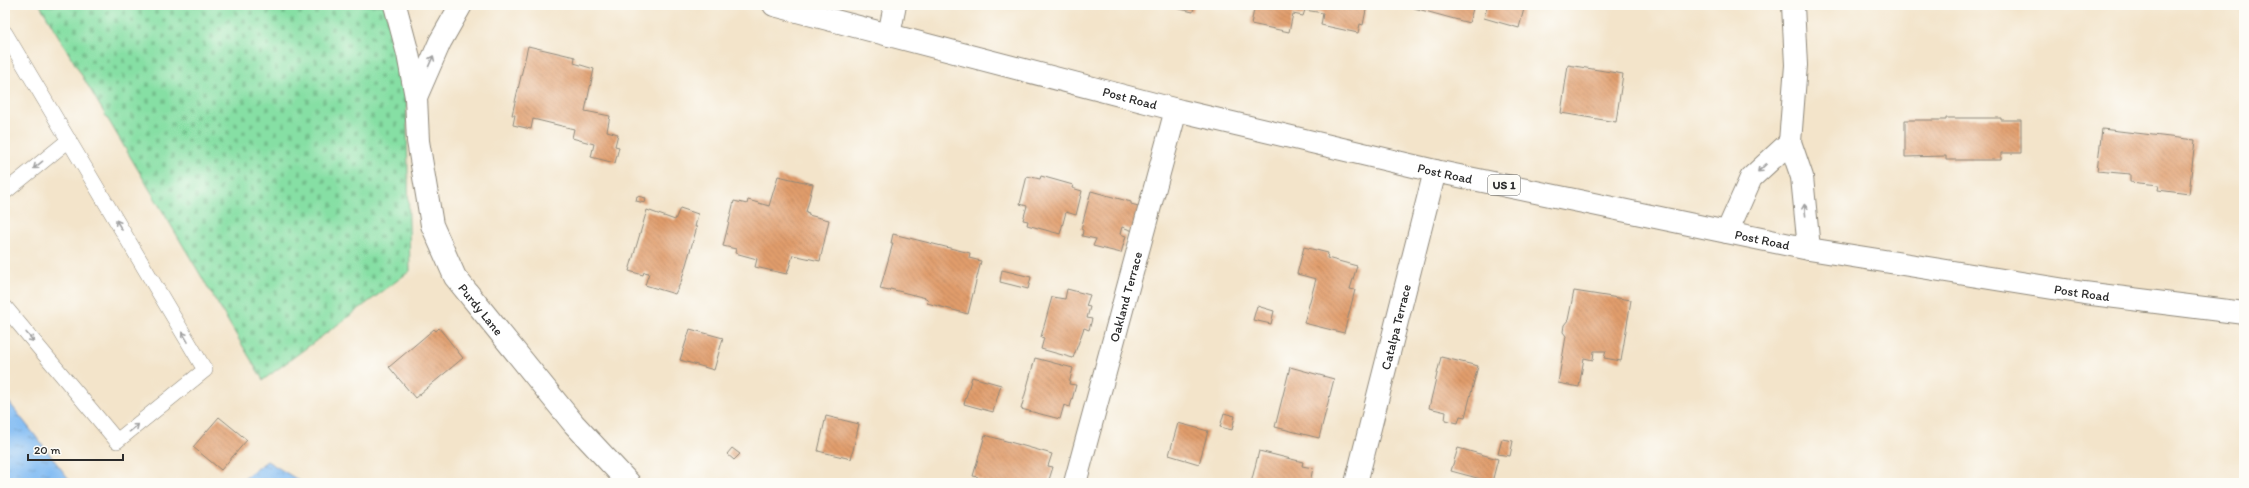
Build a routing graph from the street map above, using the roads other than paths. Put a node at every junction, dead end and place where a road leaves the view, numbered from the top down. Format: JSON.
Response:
{"nodes":[{"id":1,"x":395,"y":5,"type":"edge"},
{"id":2,"x":461,"y":5,"type":"edge"},
{"id":3,"x":774,"y":5,"type":"edge"},
{"id":4,"x":894,"y":5,"type":"edge"},
{"id":5,"x":1793,"y":5,"type":"edge"},
{"id":6,"x":5,"y":33,"type":"edge"},
{"id":7,"x":889,"y":35,"type":"junction"},
{"id":8,"x":416,"y":97,"type":"junction"},
{"id":9,"x":1176,"y":110,"type":"junction"},
{"id":10,"x":68,"y":140,"type":"junction"},
{"id":11,"x":1790,"y":142,"type":"junction"},
{"id":12,"x":1435,"y":171,"type":"junction"},
{"id":13,"x":5,"y":192,"type":"edge"},
{"id":14,"x":1727,"y":232,"type":"junction"},
{"id":15,"x":1810,"y":249,"type":"junction"},
{"id":16,"x":5,"y":307,"type":"edge"},
{"id":17,"x":2244,"y":313,"type":"edge"},
{"id":18,"x":629,"y":483,"type":"edge"},
{"id":19,"x":1074,"y":483,"type":"edge"},
{"id":20,"x":1356,"y":483,"type":"edge"}],
"edges":[{"from":1,"to":8,"type":"main road","name":"Purdy Lane"},
{"from":8,"to":2,"type":"main road","name":"Purdy Lane","one_way":true},
{"from":3,"to":7,"type":"main road","name":"Post Road","number":"US 1"},
{"from":4,"to":7,"type":"main road"},
{"from":5,"to":11,"type":"main road"},
{"from":6,"to":10,"type":"lane"},
{"from":7,"to":9,"type":"main road","name":"Post Road","number":"US 1"},
{"from":8,"to":18,"type":"main road","name":"Purdy Lane"},
{"from":9,"to":12,"type":"main road","name":"Post Road","number":"US 1"},
{"from":9,"to":19,"type":"main road","name":"Oakland Terrace"},
{"from":10,"to":13,"type":"lane","one_way":true},
{"from":16,"to":10,"type":"lane","one_way":true},
{"from":11,"to":14,"type":"main road","one_way":true},
{"from":15,"to":11,"type":"main road","one_way":true},
{"from":12,"to":14,"type":"main road","name":"Post Road","number":"US 1"},
{"from":12,"to":20,"type":"main road","name":"Catalpa Terrace"},
{"from":14,"to":15,"type":"main road","name":"Post Road","number":"US 1"},
{"from":15,"to":17,"type":"main road","name":"Post Road","number":"US 1"}]}
